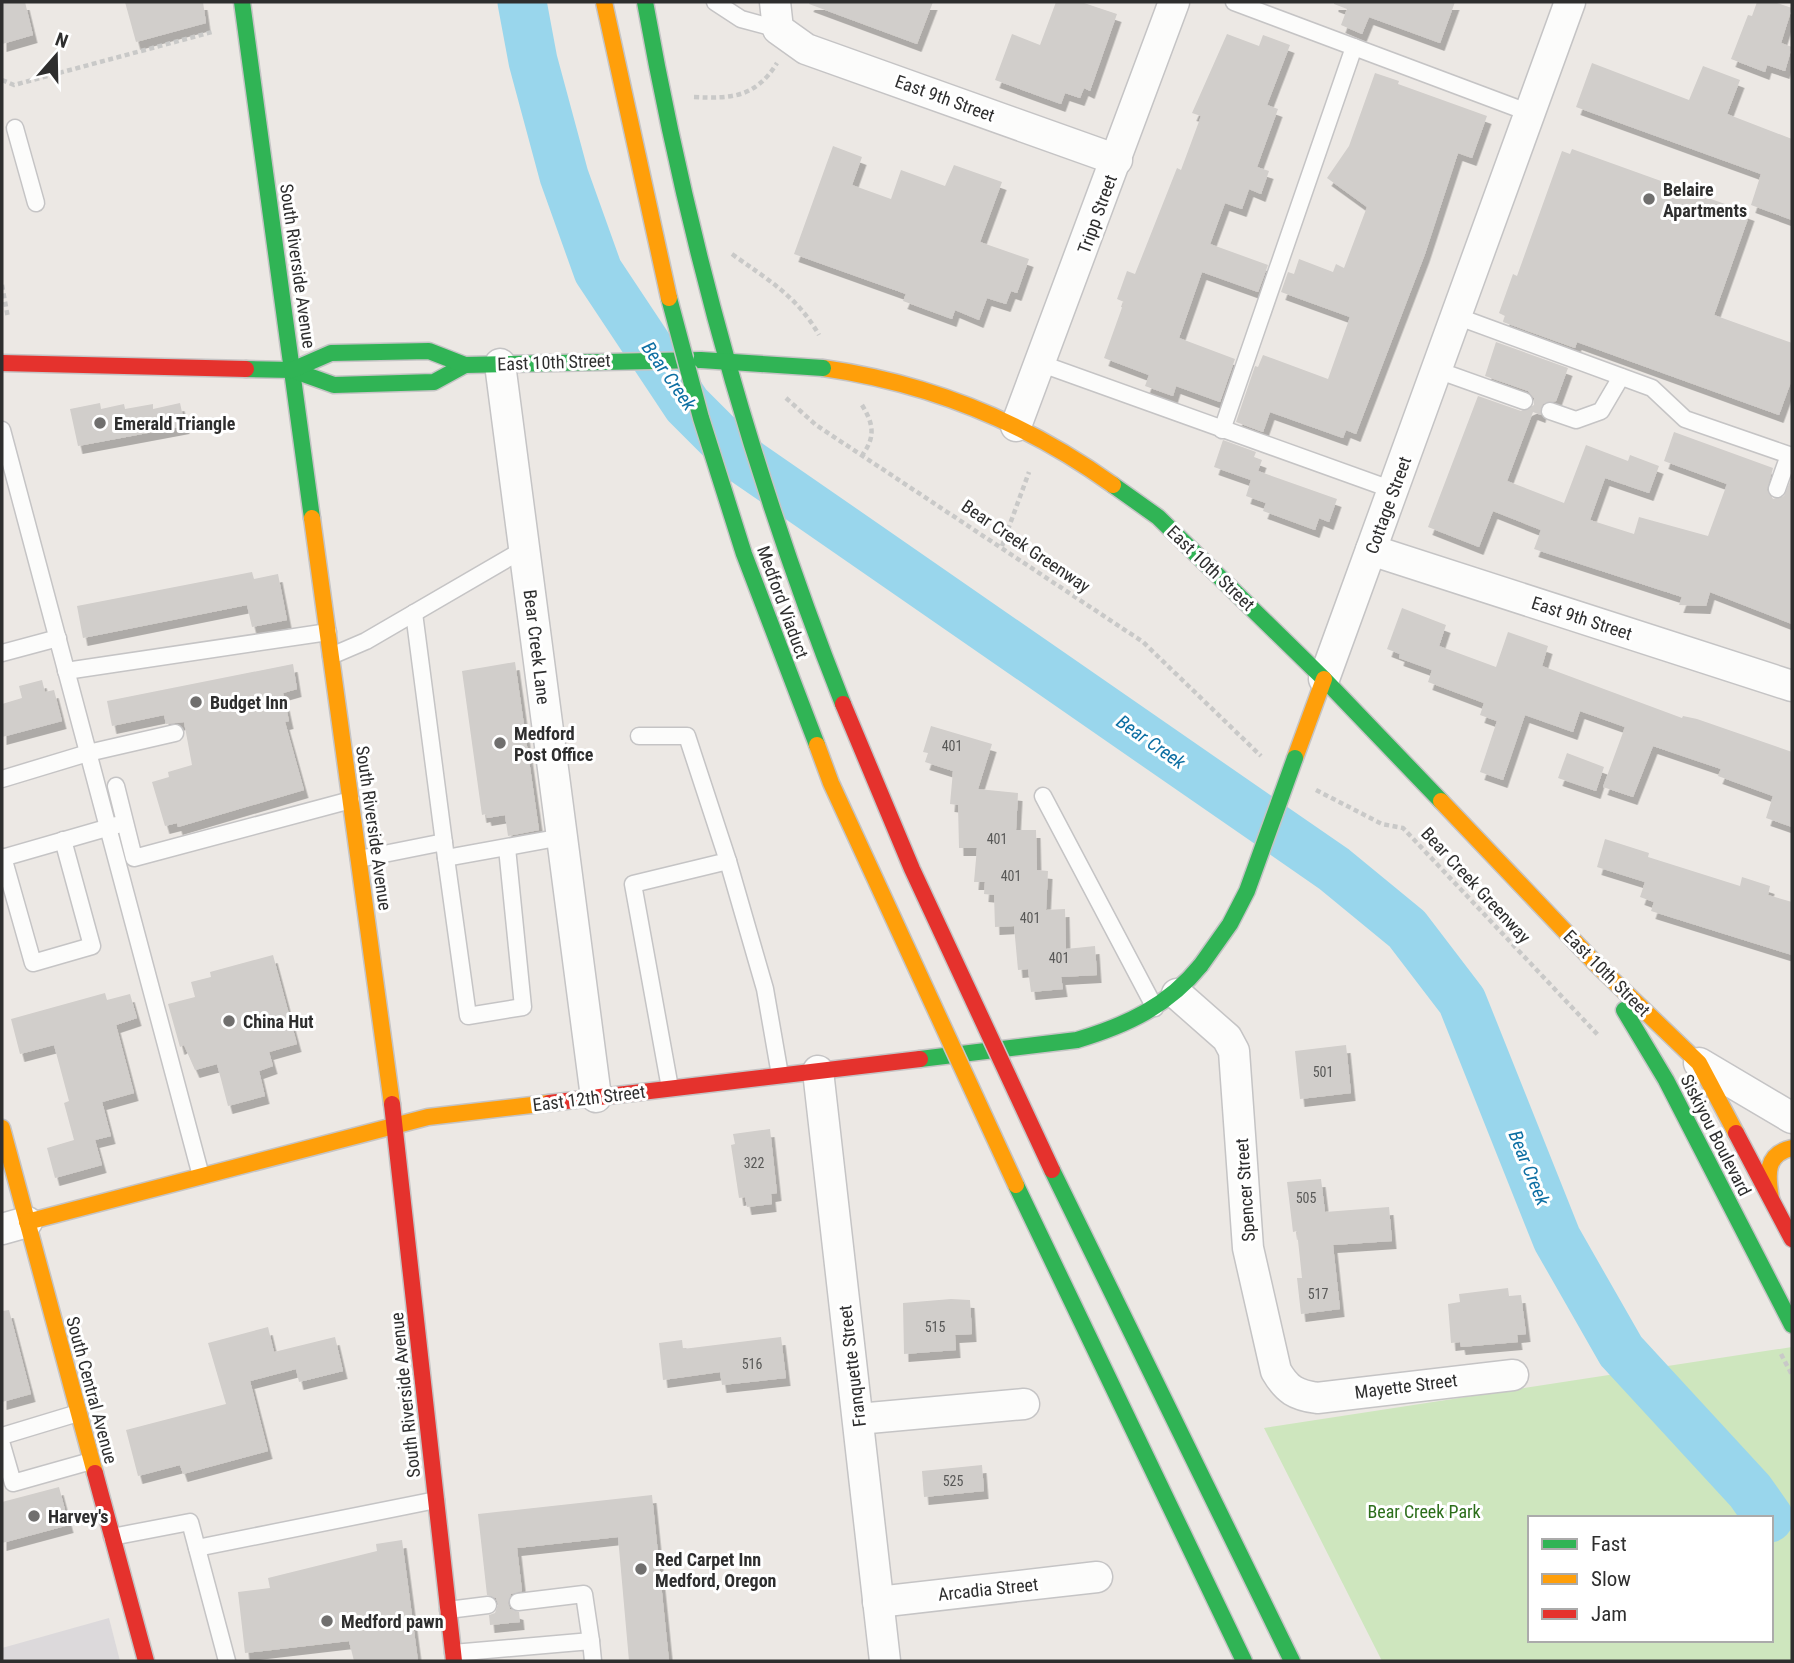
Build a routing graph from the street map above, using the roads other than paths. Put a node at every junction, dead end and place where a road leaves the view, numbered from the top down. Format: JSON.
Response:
{"nodes":[{"id":1,"x":243,"y":2,"type":"edge"},
{"id":2,"x":604,"y":2,"type":"edge"},
{"id":3,"x":645,"y":2,"type":"edge"},
{"id":4,"x":715,"y":2,"type":"edge"},
{"id":5,"x":1174,"y":2,"type":"edge"},
{"id":6,"x":1234,"y":2,"type":"edge"},
{"id":7,"x":1570,"y":2,"type":"edge"},
{"id":8,"x":781,"y":24,"type":"edge"},
{"id":9,"x":1354,"y":47,"type":"junction"},
{"id":10,"x":1530,"y":113,"type":"junction"},
{"id":11,"x":15,"y":128,"type":"dead end"},
{"id":12,"x":1116,"y":160,"type":"junction"},
{"id":13,"x":36,"y":203,"type":"dead end"},
{"id":14,"x":1456,"y":316,"type":"junction"},
{"id":15,"x":2,"y":363,"type":"edge"},
{"id":16,"x":500,"y":364,"type":"junction"},
{"id":17,"x":1042,"y":364,"type":"junction"},
{"id":18,"x":465,"y":365,"type":"junction"},
{"id":19,"x":292,"y":369,"type":"junction"},
{"id":20,"x":1437,"y":370,"type":"junction"},
{"id":21,"x":1622,"y":377,"type":"junction"},
{"id":22,"x":1524,"y":401,"type":"dead end"},
{"id":23,"x":1550,"y":411,"type":"dead end"},
{"id":24,"x":1016,"y":426,"type":"junction"},
{"id":25,"x":1222,"y":429,"type":"junction"},
{"id":26,"x":2,"y":430,"type":"edge"},
{"id":27,"x":1777,"y":489,"type":"dead end"},
{"id":28,"x":1393,"y":490,"type":"junction"},
{"id":29,"x":524,"y":548,"type":"junction"},
{"id":30,"x":1371,"y":550,"type":"junction"},
{"id":31,"x":414,"y":613,"type":"junction"},
{"id":32,"x":328,"y":632,"type":"junction"},
{"id":33,"x":58,"y":638,"type":"junction"},
{"id":34,"x":2,"y":653,"type":"edge"},
{"id":35,"x":331,"y":656,"type":"junction"},
{"id":36,"x":66,"y":671,"type":"junction"},
{"id":37,"x":1324,"y":679,"type":"junction"},
{"id":38,"x":1792,"y":686,"type":"edge"},
{"id":39,"x":175,"y":733,"type":"dead end"},
{"id":40,"x":639,"y":736,"type":"dead end"},
{"id":41,"x":88,"y":753,"type":"junction"},
{"id":42,"x":2,"y":779,"type":"edge"},
{"id":43,"x":116,"y":786,"type":"dead end"},
{"id":44,"x":1043,"y":796,"type":"dead end"},
{"id":45,"x":351,"y":800,"type":"junction"},
{"id":46,"x":125,"y":823,"type":"junction"},
{"id":47,"x":108,"y":828,"type":"junction"},
{"id":48,"x":562,"y":837,"type":"junction"},
{"id":49,"x":63,"y":840,"type":"junction"},
{"id":50,"x":444,"y":842,"type":"junction"},
{"id":51,"x":507,"y":848,"type":"junction"},
{"id":52,"x":2,"y":858,"type":"edge"},
{"id":53,"x":359,"y":859,"type":"junction"},
{"id":54,"x":446,"y":859,"type":"junction"},
{"id":55,"x":728,"y":861,"type":"junction"},
{"id":56,"x":1598,"y":967,"type":"junction"},
{"id":57,"x":1166,"y":1001,"type":"junction"},
{"id":58,"x":1699,"y":1063,"type":"junction"},
{"id":59,"x":818,"y":1071,"type":"junction"},
{"id":60,"x":780,"y":1075,"type":"junction"},
{"id":61,"x":670,"y":1088,"type":"junction"},
{"id":62,"x":596,"y":1097,"type":"junction"},
{"id":63,"x":1792,"y":1118,"type":"edge"},
{"id":64,"x":395,"y":1126,"type":"junction"},
{"id":65,"x":2,"y":1128,"type":"edge"},
{"id":66,"x":1792,"y":1148,"type":"edge"},
{"id":67,"x":201,"y":1176,"type":"junction"},
{"id":68,"x":1771,"y":1198,"type":"junction"},
{"id":69,"x":14,"y":1225,"type":"edge"},
{"id":70,"x":1792,"y":1239,"type":"edge"},
{"id":71,"x":1792,"y":1325,"type":"edge"},
{"id":72,"x":1513,"y":1375,"type":"dead end"},
{"id":73,"x":1300,"y":1396,"type":"joint"},
{"id":74,"x":1024,"y":1404,"type":"dead end"},
{"id":75,"x":78,"y":1413,"type":"junction"},
{"id":76,"x":858,"y":1419,"type":"junction"},
{"id":77,"x":2,"y":1436,"type":"edge"},
{"id":78,"x":2,"y":1445,"type":"edge"},
{"id":79,"x":91,"y":1461,"type":"junction"},
{"id":80,"x":436,"y":1500,"type":"junction"},
{"id":81,"x":112,"y":1538,"type":"junction"},
{"id":82,"x":197,"y":1548,"type":"junction"},
{"id":83,"x":1097,"y":1577,"type":"dead end"},
{"id":84,"x":878,"y":1601,"type":"junction"},
{"id":85,"x":518,"y":1602,"type":"dead end"},
{"id":86,"x":488,"y":1605,"type":"dead end"},
{"id":87,"x":448,"y":1610,"type":"junction"},
{"id":88,"x":591,"y":1641,"type":"junction"},
{"id":89,"x":453,"y":1657,"type":"edge"},
{"id":90,"x":146,"y":1661,"type":"edge"},
{"id":91,"x":227,"y":1661,"type":"edge"},
{"id":92,"x":593,"y":1661,"type":"edge"},
{"id":93,"x":885,"y":1661,"type":"edge"},
{"id":94,"x":1244,"y":1661,"type":"edge"},
{"id":95,"x":1292,"y":1661,"type":"edge"}],
"edges":[{"from":1,"to":19,"type":"main road","name":"South Riverside Avenue"},
{"from":2,"to":94,"type":"main road","name":"Medford Viaduct","bridge":true},
{"from":3,"to":95,"type":"main road","name":"Medford Viaduct","bridge":true},
{"from":4,"to":8,"type":"lane"},
{"from":5,"to":12,"type":"street","name":"Tripp Street"},
{"from":6,"to":9,"type":"lane"},
{"from":7,"to":10,"type":"street","name":"Cottage Street"},
{"from":8,"to":12,"type":"street","name":"East 9th Street"},
{"from":9,"to":10,"type":"lane"},
{"from":9,"to":25,"type":"lane"},
{"from":10,"to":14,"type":"street","name":"Cottage Street"},
{"from":11,"to":13,"type":"lane"},
{"from":12,"to":17,"type":"street","name":"Tripp Street"},
{"from":14,"to":20,"type":"street","name":"Cottage Street"},
{"from":14,"to":21,"type":"lane"},
{"from":15,"to":19,"type":"main road","name":"East 10th Street"},
{"from":16,"to":18,"type":"main road","name":"East 10th Street"},
{"from":16,"to":24,"type":"main road","name":"East 10th Street","bridge":true},
{"from":16,"to":29,"type":"street","name":"Bear Creek Lane"},
{"from":17,"to":24,"type":"street","name":"Tripp Street"},
{"from":17,"to":25,"type":"lane"},
{"from":18,"to":19,"type":"main road","name":"East 10th Street"},
{"from":18,"to":19,"type":"main road","name":"East 10th Street"},
{"from":19,"to":32,"type":"main road","name":"South Riverside Avenue"},
{"from":20,"to":22,"type":"lane"},
{"from":20,"to":28,"type":"street","name":"Cottage Street"},
{"from":21,"to":23,"type":"lane"},
{"from":21,"to":27,"type":"lane"},
{"from":24,"to":37,"type":"main road","name":"East 10th Street"},
{"from":25,"to":28,"type":"lane"},
{"from":26,"to":33,"type":"lane"},
{"from":28,"to":30,"type":"street","name":"Cottage Street"},
{"from":29,"to":31,"type":"lane"},
{"from":29,"to":48,"type":"street","name":"Bear Creek Lane"},
{"from":30,"to":37,"type":"street","name":"Cottage Street"},
{"from":30,"to":38,"type":"street","name":"East 9th Street"},
{"from":31,"to":35,"type":"lane"},
{"from":31,"to":50,"type":"lane"},
{"from":32,"to":35,"type":"main road","name":"South Riverside Avenue"},
{"from":32,"to":36,"type":"lane"},
{"from":33,"to":34,"type":"lane"},
{"from":33,"to":36,"type":"lane"},
{"from":35,"to":45,"type":"main road","name":"South Riverside Avenue"},
{"from":36,"to":41,"type":"lane"},
{"from":37,"to":56,"type":"main road","name":"East 10th Street"},
{"from":37,"to":57,"type":"main road","name":"Cottage Street","bridge":true},
{"from":39,"to":41,"type":"lane"},
{"from":40,"to":55,"type":"lane"},
{"from":41,"to":42,"type":"lane"},
{"from":41,"to":47,"type":"lane"},
{"from":43,"to":46,"type":"lane"},
{"from":44,"to":57,"type":"lane"},
{"from":45,"to":46,"type":"lane"},
{"from":45,"to":53,"type":"main road","name":"South Riverside Avenue"},
{"from":46,"to":47,"type":"lane"},
{"from":47,"to":49,"type":"lane"},
{"from":47,"to":67,"type":"lane"},
{"from":48,"to":51,"type":"lane"},
{"from":48,"to":62,"type":"street","name":"Bear Creek Lane"},
{"from":49,"to":52,"type":"lane"},
{"from":49,"to":52,"type":"lane"},
{"from":50,"to":53,"type":"lane"},
{"from":50,"to":54,"type":"lane"},
{"from":51,"to":54,"type":"lane"},
{"from":51,"to":54,"type":"lane"},
{"from":53,"to":64,"type":"main road","name":"South Riverside Avenue"},
{"from":55,"to":60,"type":"lane"},
{"from":55,"to":61,"type":"lane"},
{"from":56,"to":58,"type":"main road","name":"East 10th Street"},
{"from":56,"to":71,"type":"main road","name":"Siskiyou Boulevard"},
{"from":57,"to":59,"type":"main road","name":"East 12th Street"},
{"from":57,"to":73,"type":"street","name":"Spencer Street"},
{"from":58,"to":63,"type":"street","name":"East 10th Street"},
{"from":58,"to":68,"type":"main road","name":"Siskiyou Boulevard"},
{"from":59,"to":60,"type":"main road","name":"East 12th Street"},
{"from":59,"to":76,"type":"street","name":"Franquette Street"},
{"from":60,"to":61,"type":"main road","name":"East 12th Street"},
{"from":61,"to":62,"type":"main road","name":"East 12th Street"},
{"from":62,"to":64,"type":"main road","name":"East 12th Street"},
{"from":64,"to":67,"type":"main road","name":"East 12th Street"},
{"from":64,"to":80,"type":"main road","name":"South Riverside Avenue"},
{"from":65,"to":69,"type":"main road","name":"South Central Avenue"},
{"from":66,"to":68,"type":"main road"},
{"from":67,"to":69,"type":"main road","name":"East 12th Street"},
{"from":68,"to":70,"type":"main road","name":"Siskiyou Boulevard"},
{"from":69,"to":75,"type":"main road","name":"South Central Avenue"},
{"from":72,"to":73,"type":"street","name":"Mayette Street"},
{"from":74,"to":76,"type":"street"},
{"from":75,"to":77,"type":"lane"},
{"from":75,"to":79,"type":"main road","name":"South Central Avenue"},
{"from":76,"to":84,"type":"street","name":"Franquette Street"},
{"from":78,"to":79,"type":"lane"},
{"from":79,"to":81,"type":"main road","name":"South Central Avenue"},
{"from":80,"to":82,"type":"lane"},
{"from":80,"to":87,"type":"main road","name":"South Riverside Avenue"},
{"from":81,"to":82,"type":"lane"},
{"from":81,"to":90,"type":"main road","name":"South Central Avenue"},
{"from":82,"to":91,"type":"lane"},
{"from":83,"to":84,"type":"street","name":"Arcadia Street"},
{"from":84,"to":93,"type":"street","name":"Franquette Street"},
{"from":85,"to":88,"type":"lane"},
{"from":86,"to":87,"type":"lane"},
{"from":87,"to":89,"type":"main road","name":"South Riverside Avenue"},
{"from":88,"to":89,"type":"lane"},
{"from":88,"to":92,"type":"lane"}]}
